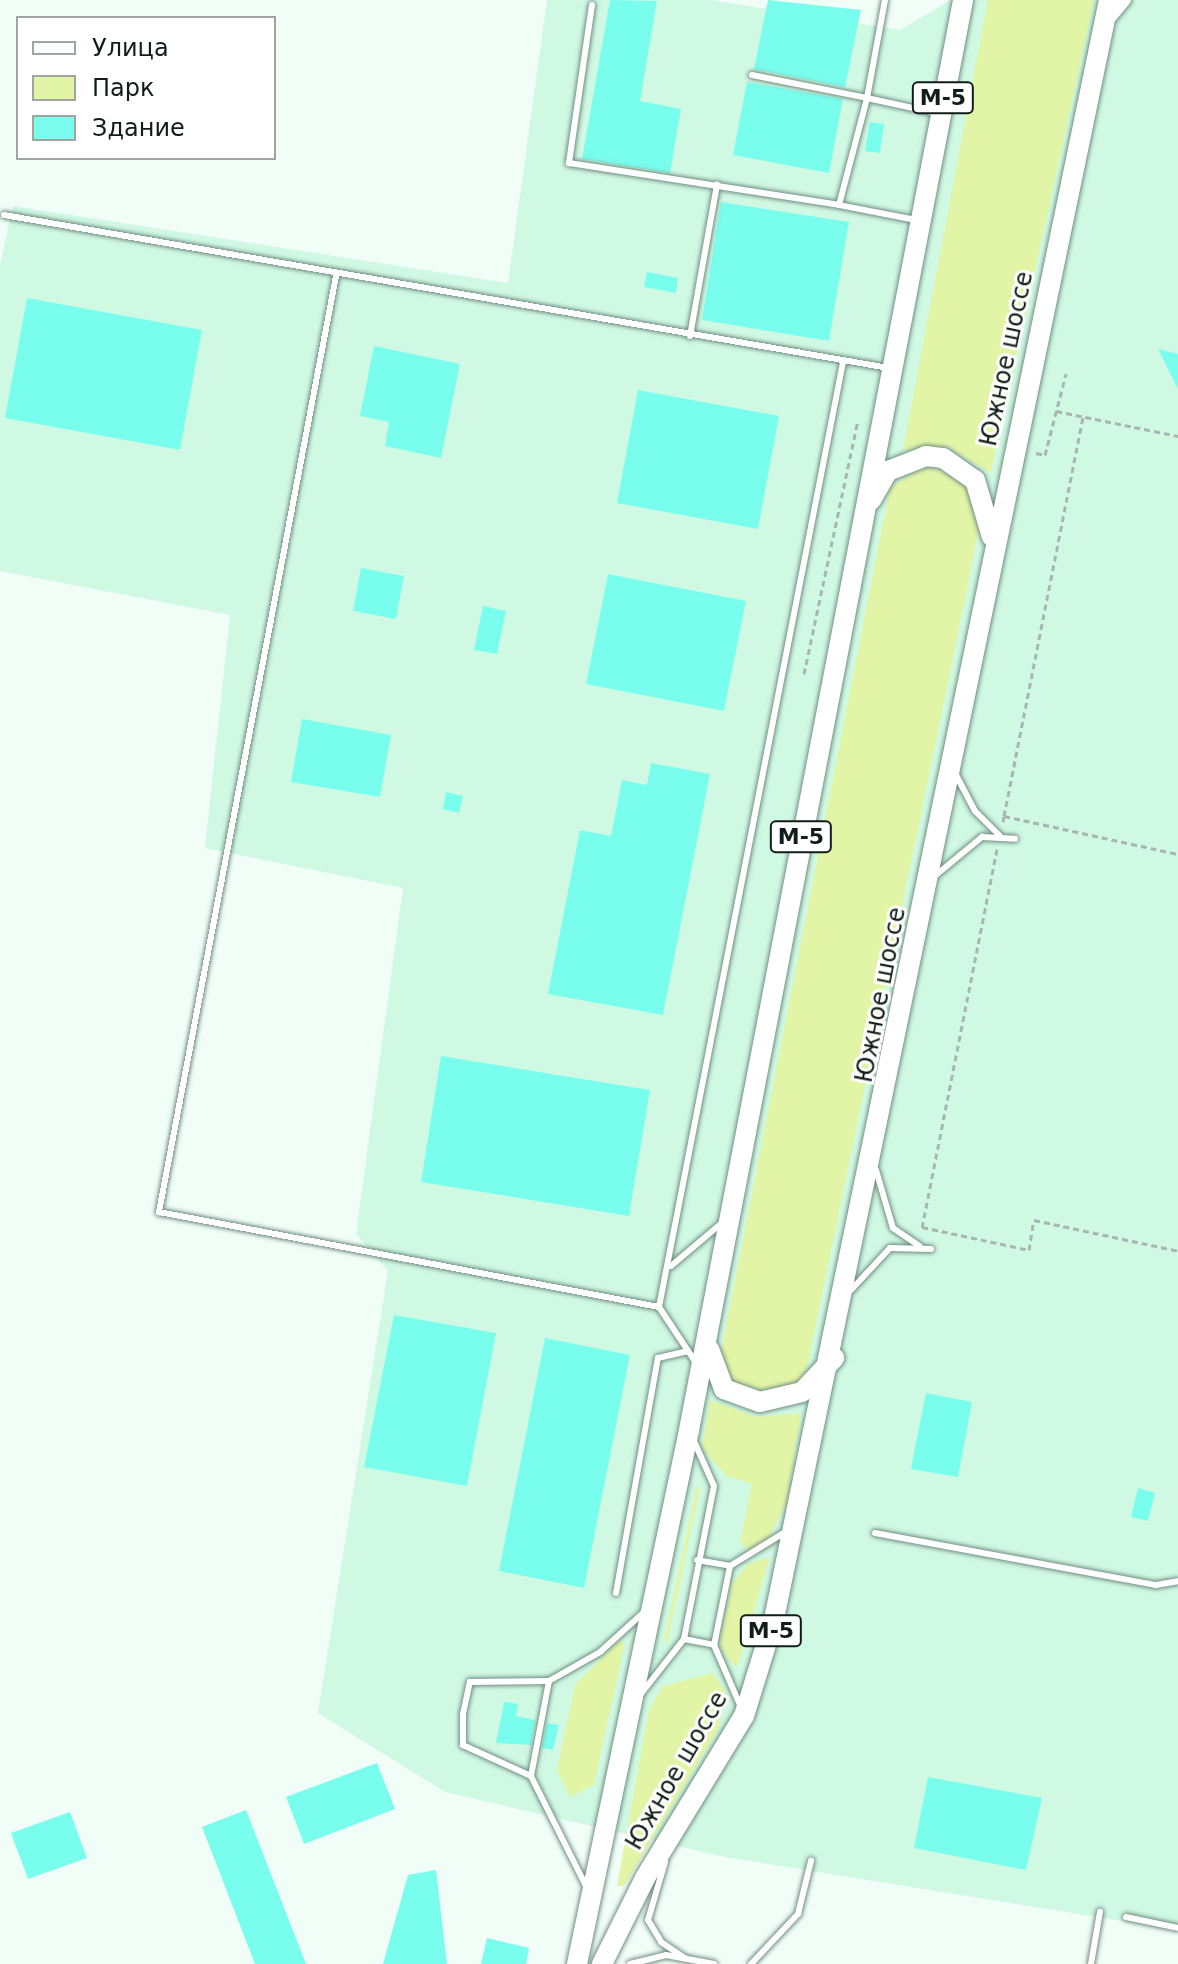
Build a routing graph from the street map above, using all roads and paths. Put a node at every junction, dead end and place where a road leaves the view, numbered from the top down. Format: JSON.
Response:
{"nodes":[{"id":1,"x":885,"y":0,"type":"edge"},
{"id":2,"x":963,"y":0,"type":"edge"},
{"id":3,"x":1109,"y":0,"type":"edge"},
{"id":4,"x":1125,"y":0,"type":"edge"},
{"id":5,"x":592,"y":5,"type":"dead end"},
{"id":6,"x":1104,"y":25,"type":"junction"},
{"id":7,"x":752,"y":75,"type":"dead end"},
{"id":8,"x":867,"y":98,"type":"junction"},
{"id":9,"x":940,"y":114,"type":"junction"},
{"id":10,"x":717,"y":184,"type":"junction"},
{"id":11,"x":839,"y":205,"type":"junction"},
{"id":12,"x":4,"y":215,"type":"dead end"},
{"id":13,"x":919,"y":221,"type":"junction"},
{"id":14,"x":336,"y":276,"type":"junction"},
{"id":15,"x":690,"y":336,"type":"junction"},
{"id":16,"x":843,"y":362,"type":"junction"},
{"id":17,"x":889,"y":368,"type":"junction"},
{"id":18,"x":1066,"y":374,"type":"dead end"},
{"id":19,"x":1056,"y":411,"type":"junction"},
{"id":20,"x":1083,"y":416,"type":"junction"},
{"id":21,"x":858,"y":421,"type":"dead end"},
{"id":22,"x":1178,"y":436,"type":"edge"},
{"id":23,"x":1036,"y":453,"type":"dead end"},
{"id":24,"x":865,"y":510,"type":"junction"},
{"id":25,"x":993,"y":557,"type":"junction"},
{"id":26,"x":804,"y":674,"type":"dead end"},
{"id":27,"x":952,"y":766,"type":"junction"},
{"id":28,"x":1004,"y":816,"type":"junction"},
{"id":29,"x":1000,"y":836,"type":"junction"},
{"id":30,"x":1015,"y":839,"type":"dead end"},
{"id":31,"x":1178,"y":854,"type":"edge"},
{"id":32,"x":930,"y":881,"type":"junction"},
{"id":33,"x":875,"y":1156,"type":"junction"},
{"id":34,"x":730,"y":1217,"type":"junction"},
{"id":35,"x":920,"y":1246,"type":"junction"},
{"id":36,"x":931,"y":1249,"type":"dead end"},
{"id":37,"x":1178,"y":1251,"type":"edge"},
{"id":38,"x":670,"y":1266,"type":"junction"},
{"id":39,"x":846,"y":1296,"type":"junction"},
{"id":40,"x":659,"y":1307,"type":"junction"},
{"id":41,"x":707,"y":1338,"type":"junction"},
{"id":42,"x":688,"y":1351,"type":"junction"},
{"id":43,"x":834,"y":1358,"type":"junction"},
{"id":44,"x":701,"y":1369,"type":"junction"},
{"id":45,"x":689,"y":1430,"type":"junction"},
{"id":46,"x":799,"y":1522,"type":"junction"},
{"id":47,"x":875,"y":1533,"type":"dead end"},
{"id":48,"x":697,"y":1560,"type":"junction"},
{"id":49,"x":730,"y":1566,"type":"junction"},
{"id":50,"x":1178,"y":1581,"type":"edge"},
{"id":51,"x":616,"y":1593,"type":"dead end"},
{"id":52,"x":655,"y":1602,"type":"junction"},
{"id":53,"x":684,"y":1639,"type":"junction"},
{"id":54,"x":714,"y":1645,"type":"junction"},
{"id":55,"x":549,"y":1681,"type":"junction"},
{"id":56,"x":635,"y":1701,"type":"junction"},
{"id":57,"x":744,"y":1716,"type":"junction"},
{"id":58,"x":531,"y":1776,"type":"junction"},
{"id":59,"x":698,"y":1791,"type":"junction"},
{"id":60,"x":811,"y":1861,"type":"dead end"},
{"id":61,"x":591,"y":1897,"type":"junction"},
{"id":62,"x":1100,"y":1912,"type":"dead end"},
{"id":63,"x":1126,"y":1917,"type":"dead end"},
{"id":64,"x":1178,"y":1928,"type":"edge"},
{"id":65,"x":685,"y":1958,"type":"junction"},
{"id":66,"x":577,"y":1964,"type":"edge"},
{"id":67,"x":602,"y":1964,"type":"edge"},
{"id":68,"x":630,"y":1964,"type":"edge"},
{"id":69,"x":714,"y":1964,"type":"edge"},
{"id":70,"x":751,"y":1964,"type":"edge"},
{"id":71,"x":1091,"y":1964,"type":"edge"}],
"edges":[{"from":1,"to":8,"type":"lane"},
{"from":2,"to":9,"type":"main road","name":"Южное шоссе","number":"М-5"},
{"from":3,"to":6,"type":"main road","name":"Южное шоссе","number":"М-5"},
{"from":4,"to":6,"type":"street"},
{"from":5,"to":10,"type":"lane"},
{"from":6,"to":25,"type":"main road","name":"Южное шоссе","number":"М-5"},
{"from":7,"to":8,"type":"lane"},
{"from":8,"to":9,"type":"lane"},
{"from":8,"to":11,"type":"lane"},
{"from":9,"to":13,"type":"main road","name":"Южное шоссе","number":"М-5"},
{"from":10,"to":11,"type":"lane"},
{"from":10,"to":15,"type":"lane"},
{"from":11,"to":13,"type":"lane"},
{"from":12,"to":14,"type":"lane"},
{"from":13,"to":17,"type":"main road","name":"Южное шоссе","number":"М-5"},
{"from":14,"to":15,"type":"lane"},
{"from":14,"to":40,"type":"lane"},
{"from":15,"to":16,"type":"lane"},
{"from":16,"to":17,"type":"lane"},
{"from":16,"to":38,"type":"lane"},
{"from":17,"to":24,"type":"main road","name":"Южное шоссе","number":"М-5"},
{"from":18,"to":19,"type":"path"},
{"from":19,"to":20,"type":"path"},
{"from":19,"to":23,"type":"path"},
{"from":20,"to":22,"type":"path"},
{"from":20,"to":28,"type":"path"},
{"from":21,"to":26,"type":"path"},
{"from":24,"to":25,"type":"main road"},
{"from":24,"to":34,"type":"main road","name":"Южное шоссе","number":"М-5"},
{"from":25,"to":27,"type":"main road","name":"Южное шоссе","number":"М-5"},
{"from":27,"to":29,"type":"lane"},
{"from":27,"to":32,"type":"main road","name":"Южное шоссе","number":"М-5"},
{"from":28,"to":29,"type":"path"},
{"from":28,"to":31,"type":"path"},
{"from":29,"to":30,"type":"lane"},
{"from":29,"to":32,"type":"lane"},
{"from":29,"to":37,"type":"path"},
{"from":32,"to":33,"type":"main road","name":"Южное шоссе","number":"М-5"},
{"from":33,"to":35,"type":"lane"},
{"from":33,"to":39,"type":"main road","name":"Южное шоссе","number":"М-5"},
{"from":34,"to":38,"type":"lane"},
{"from":34,"to":41,"type":"main road","name":"Южное шоссе","number":"М-5"},
{"from":35,"to":36,"type":"lane"},
{"from":35,"to":39,"type":"lane"},
{"from":38,"to":40,"type":"lane"},
{"from":39,"to":43,"type":"main road","name":"Южное шоссе","number":"М-5"},
{"from":40,"to":42,"type":"lane"},
{"from":41,"to":43,"type":"main road"},
{"from":41,"to":44,"type":"main road","name":"Южное шоссе","number":"М-5"},
{"from":42,"to":44,"type":"lane"},
{"from":42,"to":51,"type":"lane"},
{"from":43,"to":46,"type":"main road","name":"Южное шоссе","number":"М-5"},
{"from":44,"to":45,"type":"main road","name":"Южное шоссе","number":"М-5"},
{"from":45,"to":48,"type":"lane"},
{"from":45,"to":52,"type":"main road","name":"Южное шоссе","number":"М-5"},
{"from":46,"to":49,"type":"lane"},
{"from":46,"to":57,"type":"main road","name":"Южное шоссе","number":"М-5"},
{"from":47,"to":50,"type":"lane"},
{"from":48,"to":49,"type":"lane"},
{"from":48,"to":53,"type":"lane"},
{"from":49,"to":54,"type":"lane"},
{"from":52,"to":55,"type":"lane"},
{"from":52,"to":56,"type":"main road","name":"Южное шоссе","number":"М-5"},
{"from":53,"to":54,"type":"lane"},
{"from":53,"to":56,"type":"lane"},
{"from":54,"to":57,"type":"lane"},
{"from":55,"to":58,"type":"lane"},
{"from":55,"to":58,"type":"lane"},
{"from":56,"to":61,"type":"main road","name":"Южное шоссе","number":"М-5"},
{"from":57,"to":59,"type":"main road","name":"Южное шоссе","number":"М-5"},
{"from":58,"to":61,"type":"lane"},
{"from":59,"to":65,"type":"lane"},
{"from":59,"to":67,"type":"main road","name":"Южное шоссе","number":"М-5"},
{"from":60,"to":70,"type":"lane"},
{"from":61,"to":66,"type":"main road","name":"Южное шоссе","number":"М-5"},
{"from":62,"to":71,"type":"lane"},
{"from":63,"to":64,"type":"lane"},
{"from":65,"to":68,"type":"lane"},
{"from":65,"to":69,"type":"lane"}]}
